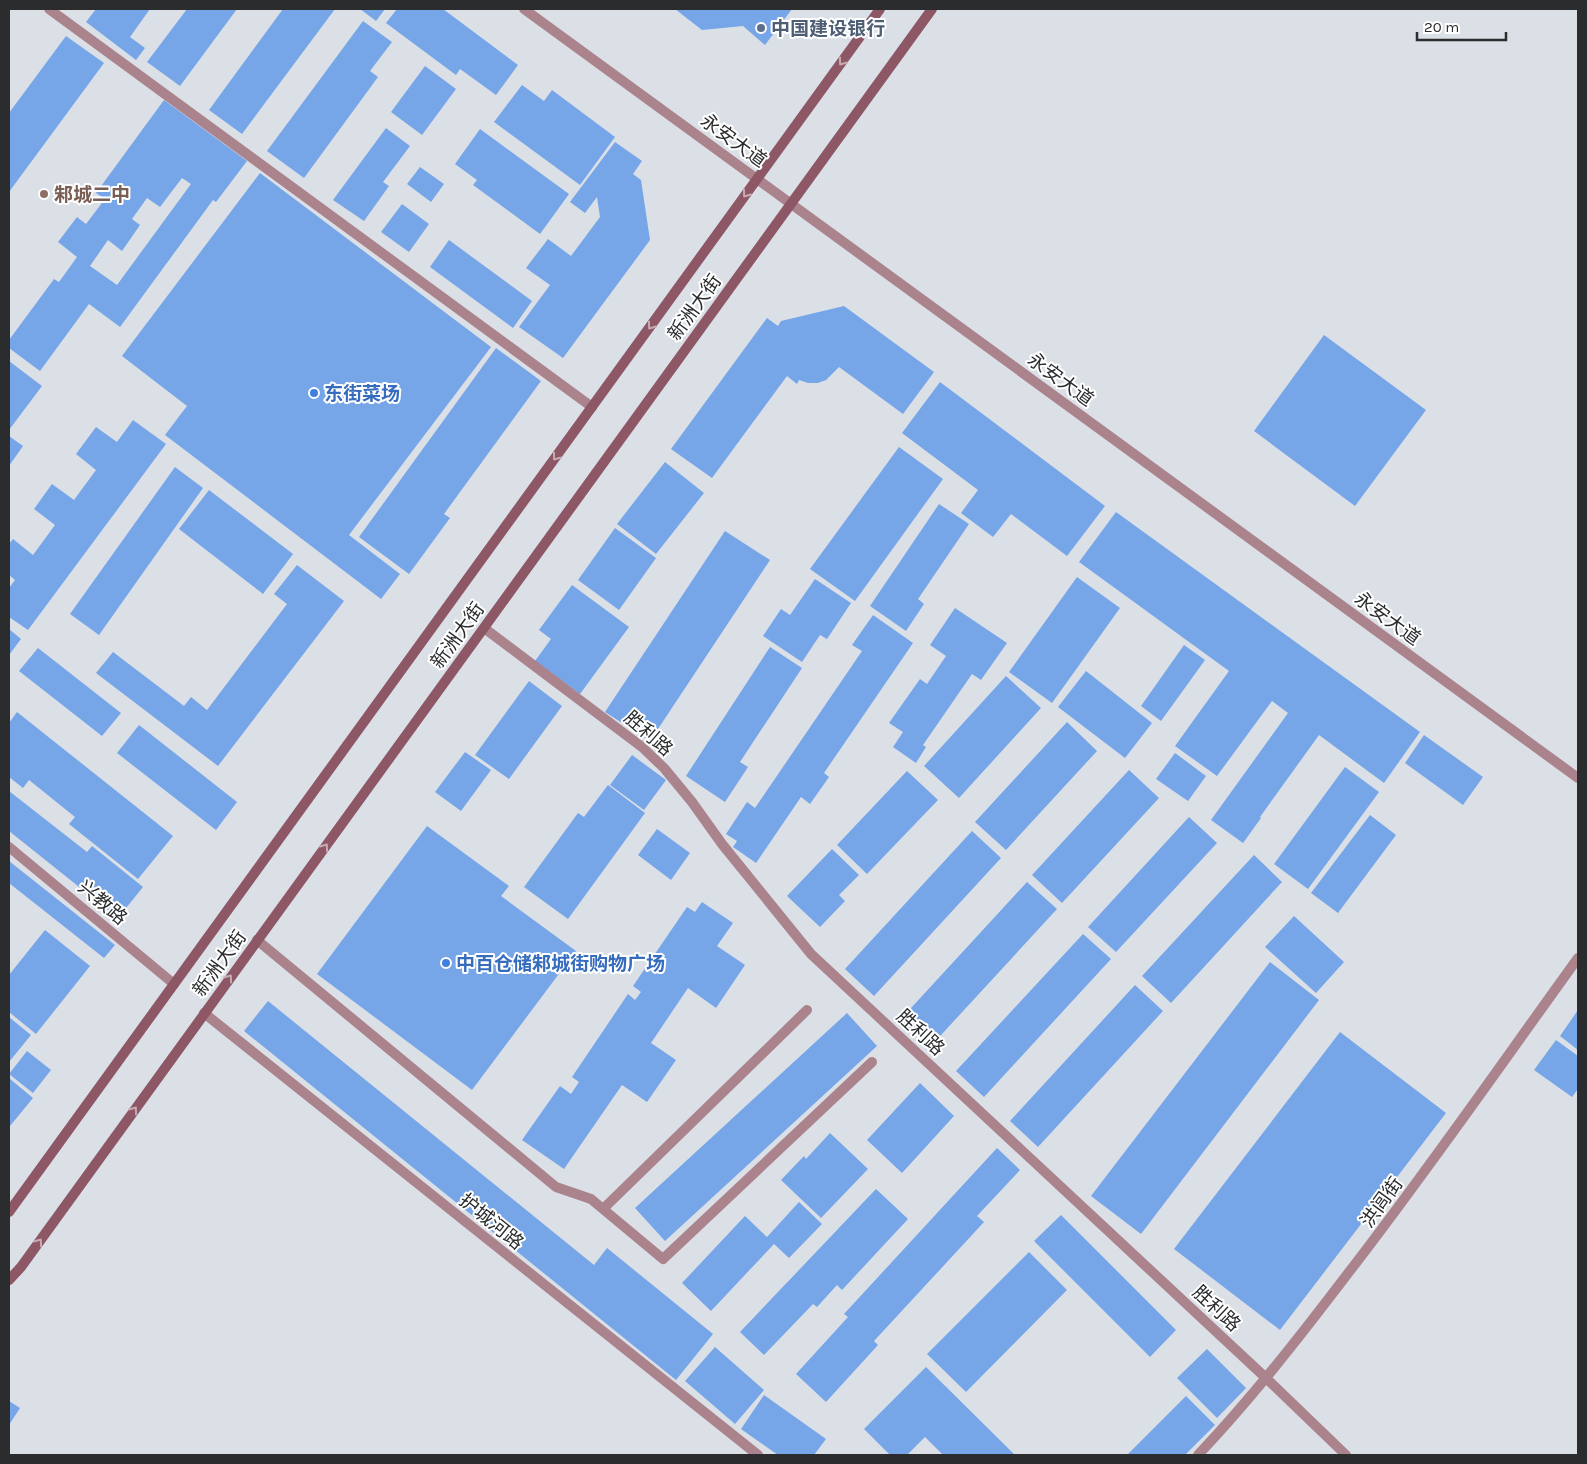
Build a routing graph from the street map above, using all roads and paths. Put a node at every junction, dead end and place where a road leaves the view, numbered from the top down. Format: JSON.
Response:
{"nodes":[{"id":1,"x":49,"y":9,"type":"edge"},
{"id":2,"x":524,"y":9,"type":"edge"},
{"id":3,"x":880,"y":9,"type":"edge"},
{"id":4,"x":932,"y":9,"type":"edge"},
{"id":5,"x":757,"y":179,"type":"junction"},
{"id":6,"x":790,"y":203,"type":"junction"},
{"id":7,"x":592,"y":407,"type":"junction"},
{"id":8,"x":484,"y":628,"type":"junction"},
{"id":9,"x":1578,"y":778,"type":"edge"},
{"id":10,"x":9,"y":847,"type":"edge"},
{"id":11,"x":257,"y":940,"type":"junction"},
{"id":12,"x":1578,"y":958,"type":"edge"},
{"id":13,"x":174,"y":984,"type":"junction"},
{"id":14,"x":807,"y":1010,"type":"dead end"},
{"id":15,"x":204,"y":1013,"type":"junction"},
{"id":16,"x":872,"y":1062,"type":"dead end"},
{"id":17,"x":603,"y":1209,"type":"junction"},
{"id":18,"x":9,"y":1212,"type":"edge"},
{"id":19,"x":9,"y":1280,"type":"edge"},
{"id":20,"x":1266,"y":1378,"type":"junction"},
{"id":21,"x":758,"y":1455,"type":"edge"},
{"id":22,"x":1198,"y":1455,"type":"edge"},
{"id":23,"x":1346,"y":1455,"type":"edge"}],
"edges":[{"from":1,"to":7,"type":"street"},
{"from":2,"to":5,"type":"street","name":"永安大道"},
{"from":3,"to":5,"type":"main road","name":"新洲大街","one_way":true},
{"from":4,"to":6,"type":"main road","name":"新洲大街"},
{"from":5,"to":6,"type":"street","name":"永安大道"},
{"from":5,"to":7,"type":"main road","name":"新洲大街","one_way":true},
{"from":6,"to":8,"type":"main road","name":"新洲大街"},
{"from":6,"to":9,"type":"street","name":"永安大道"},
{"from":7,"to":13,"type":"main road","name":"新洲大街","one_way":true},
{"from":11,"to":8,"type":"main road","name":"新洲大街","one_way":true},
{"from":8,"to":20,"type":"street","name":"胜利路"},
{"from":10,"to":13,"type":"street","name":"兴教路"},
{"from":15,"to":11,"type":"main road","name":"新洲大街","one_way":true},
{"from":11,"to":17,"type":"street"},
{"from":12,"to":20,"type":"street","name":"洪闾街"},
{"from":13,"to":18,"type":"main road","name":"新洲大街"},
{"from":14,"to":17,"type":"street"},
{"from":19,"to":15,"type":"main road","name":"新洲大街","one_way":true},
{"from":15,"to":21,"type":"street","name":"护城河路"},
{"from":16,"to":17,"type":"street"},
{"from":20,"to":22,"type":"street","name":"洪闾街"},
{"from":20,"to":23,"type":"street","name":"胜利路"}]}
